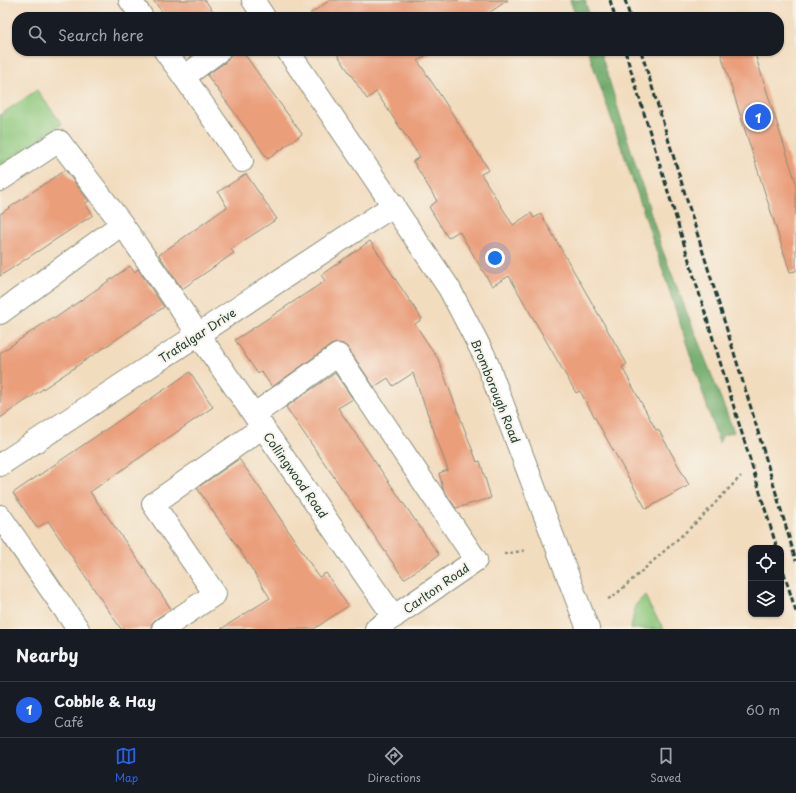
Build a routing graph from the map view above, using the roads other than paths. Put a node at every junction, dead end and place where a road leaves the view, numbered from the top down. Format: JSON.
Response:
{"nodes":[{"id":1,"x":130,"y":0,"type":"edge"},
{"id":2,"x":138,"y":12,"type":"edge"},
{"id":3,"x":169,"y":56,"type":"edge"},
{"id":4,"x":212,"y":56,"type":"edge"},
{"id":5,"x":291,"y":56,"type":"edge"},
{"id":6,"x":184,"y":77,"type":"junction"},
{"id":7,"x":242,"y":161,"type":"dead end"},
{"id":8,"x":0,"y":180,"type":"edge"},
{"id":9,"x":394,"y":204,"type":"junction"},
{"id":10,"x":122,"y":224,"type":"junction"},
{"id":11,"x":0,"y":313,"type":"edge"},
{"id":12,"x":198,"y":333,"type":"junction"},
{"id":13,"x":259,"y":421,"type":"junction"},
{"id":14,"x":0,"y":465,"type":"edge"},
{"id":15,"x":0,"y":516,"type":"edge"},
{"id":16,"x":394,"y":617,"type":"junction"},
{"id":17,"x":585,"y":621,"type":"edge"},
{"id":18,"x":78,"y":629,"type":"edge"},
{"id":19,"x":163,"y":629,"type":"edge"},
{"id":20,"x":376,"y":629,"type":"edge"}],
"edges":[{"from":1,"to":2,"type":"street"},
{"from":3,"to":6,"type":"street"},
{"from":4,"to":6,"type":"street"},
{"from":5,"to":9,"type":"street","name":"Bromborough Road"},
{"from":6,"to":7,"type":"street"},
{"from":8,"to":10,"type":"street","name":"Collingwood Road"},
{"from":9,"to":12,"type":"street","name":"Trafalgar Drive"},
{"from":9,"to":17,"type":"street","name":"Bromborough Road"},
{"from":10,"to":11,"type":"street"},
{"from":10,"to":12,"type":"street","name":"Collingwood Road"},
{"from":12,"to":13,"type":"street","name":"Collingwood Road"},
{"from":12,"to":14,"type":"street","name":"Trafalgar Drive"},
{"from":13,"to":16,"type":"street","name":"Collingwood Road"},
{"from":13,"to":16,"type":"street","name":"Carlton Road"},
{"from":13,"to":19,"type":"street"},
{"from":15,"to":18,"type":"street"},
{"from":16,"to":20,"type":"street","name":"Carlton Road"}]}
